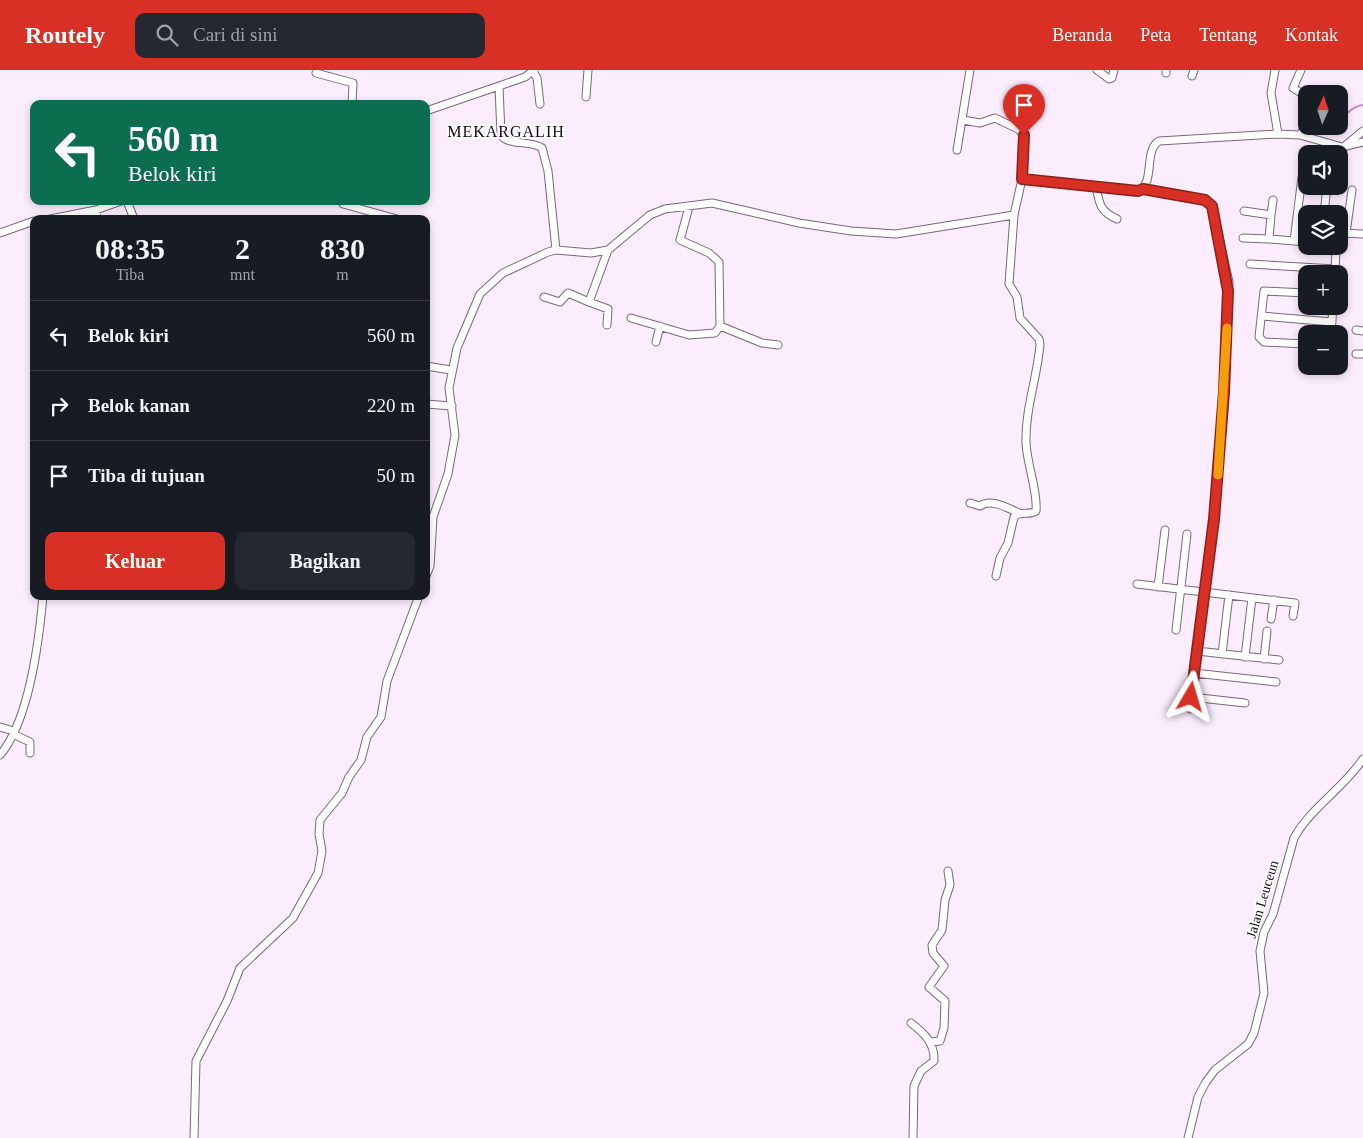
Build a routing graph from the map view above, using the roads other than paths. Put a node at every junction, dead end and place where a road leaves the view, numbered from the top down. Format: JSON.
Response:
{"nodes":[{"id":1,"x":533,"y":70,"type":"edge"},
{"id":2,"x":588,"y":70,"type":"edge"},
{"id":3,"x":970,"y":70,"type":"edge"},
{"id":4,"x":1097,"y":70,"type":"edge"},
{"id":5,"x":1114,"y":70,"type":"edge"},
{"id":6,"x":1276,"y":70,"type":"edge"},
{"id":7,"x":1301,"y":70,"type":"edge"},
{"id":8,"x":316,"y":73,"type":"dead end"},
{"id":9,"x":499,"y":86,"type":"junction"},
{"id":10,"x":1298,"y":91,"type":"edge"},
{"id":11,"x":586,"y":97,"type":"dead end"},
{"id":12,"x":352,"y":100,"type":"edge"},
{"id":13,"x":540,"y":104,"type":"dead end"},
{"id":14,"x":430,"y":110,"type":"edge"},
{"id":15,"x":963,"y":120,"type":"junction"},
{"id":16,"x":1363,"y":130,"type":"edge"},
{"id":17,"x":1278,"y":134,"type":"junction"},
{"id":18,"x":1298,"y":135,"type":"edge"},
{"id":19,"x":1300,"y":135,"type":"edge"},
{"id":20,"x":1363,"y":142,"type":"edge"},
{"id":21,"x":1338,"y":145,"type":"edge"},
{"id":22,"x":1347,"y":145,"type":"edge"},
{"id":23,"x":1348,"y":146,"type":"edge"},
{"id":24,"x":956,"y":150,"type":"dead end"},
{"id":25,"x":1022,"y":179,"type":"junction"},
{"id":26,"x":1096,"y":186,"type":"junction"},
{"id":27,"x":1143,"y":189,"type":"junction"},
{"id":28,"x":1352,"y":190,"type":"dead end"},
{"id":29,"x":1300,"y":195,"type":"edge"},
{"id":30,"x":1273,"y":200,"type":"dead end"},
{"id":31,"x":110,"y":205,"type":"edge"},
{"id":32,"x":347,"y":205,"type":"edge"},
{"id":33,"x":689,"y":207,"type":"junction"},
{"id":34,"x":1348,"y":208,"type":"edge"},
{"id":35,"x":96,"y":210,"type":"junction"},
{"id":36,"x":1244,"y":212,"type":"dead end"},
{"id":37,"x":70,"y":215,"type":"edge"},
{"id":38,"x":97,"y":215,"type":"edge"},
{"id":39,"x":383,"y":215,"type":"edge"},
{"id":40,"x":1014,"y":215,"type":"junction"},
{"id":41,"x":1271,"y":215,"type":"junction"},
{"id":42,"x":1117,"y":219,"type":"dead end"},
{"id":43,"x":30,"y":223,"type":"edge"},
{"id":44,"x":0,"y":233,"type":"edge"},
{"id":45,"x":1363,"y":234,"type":"edge"},
{"id":46,"x":1348,"y":235,"type":"edge"},
{"id":47,"x":1243,"y":238,"type":"dead end"},
{"id":48,"x":1269,"y":239,"type":"junction"},
{"id":49,"x":1294,"y":241,"type":"junction"},
{"id":50,"x":1298,"y":241,"type":"edge"},
{"id":51,"x":556,"y":250,"type":"junction"},
{"id":52,"x":608,"y":250,"type":"junction"},
{"id":53,"x":1250,"y":264,"type":"dead end"},
{"id":54,"x":1298,"y":268,"type":"edge"},
{"id":55,"x":1298,"y":293,"type":"edge"},
{"id":56,"x":544,"y":297,"type":"dead end"},
{"id":57,"x":590,"y":302,"type":"junction"},
{"id":58,"x":1332,"y":315,"type":"edge"},
{"id":59,"x":1262,"y":316,"type":"junction"},
{"id":60,"x":631,"y":318,"type":"dead end"},
{"id":61,"x":1332,"y":322,"type":"junction"},
{"id":62,"x":607,"y":325,"type":"dead end"},
{"id":63,"x":1332,"y":325,"type":"edge"},
{"id":64,"x":660,"y":326,"type":"junction"},
{"id":65,"x":720,"y":326,"type":"junction"},
{"id":66,"x":656,"y":342,"type":"dead end"},
{"id":67,"x":1298,"y":343,"type":"edge"},
{"id":68,"x":778,"y":345,"type":"dead end"},
{"id":69,"x":430,"y":367,"type":"edge"},
{"id":70,"x":451,"y":370,"type":"junction"},
{"id":71,"x":430,"y":404,"type":"edge"},
{"id":72,"x":452,"y":406,"type":"junction"},
{"id":73,"x":970,"y":503,"type":"dead end"},
{"id":74,"x":1019,"y":513,"type":"junction"},
{"id":75,"x":1164,"y":530,"type":"dead end"},
{"id":76,"x":1187,"y":534,"type":"dead end"},
{"id":77,"x":430,"y":560,"type":"edge"},
{"id":78,"x":996,"y":576,"type":"dead end"},
{"id":79,"x":1137,"y":584,"type":"dead end"},
{"id":80,"x":1158,"y":587,"type":"junction"},
{"id":81,"x":1181,"y":589,"type":"junction"},
{"id":82,"x":1205,"y":592,"type":"junction"},
{"id":83,"x":1229,"y":595,"type":"junction"},
{"id":84,"x":1252,"y":598,"type":"junction"},
{"id":85,"x":42,"y":600,"type":"edge"},
{"id":86,"x":417,"y":600,"type":"edge"},
{"id":87,"x":1274,"y":600,"type":"junction"},
{"id":88,"x":1293,"y":616,"type":"dead end"},
{"id":89,"x":1271,"y":619,"type":"dead end"},
{"id":90,"x":1176,"y":630,"type":"dead end"},
{"id":91,"x":1267,"y":631,"type":"dead end"},
{"id":92,"x":1197,"y":651,"type":"junction"},
{"id":93,"x":1222,"y":654,"type":"junction"},
{"id":94,"x":1245,"y":656,"type":"junction"},
{"id":95,"x":1264,"y":659,"type":"junction"},
{"id":96,"x":1279,"y":660,"type":"dead end"},
{"id":97,"x":1194,"y":673,"type":"junction"},
{"id":98,"x":1276,"y":682,"type":"dead end"},
{"id":99,"x":1191,"y":697,"type":"junction"},
{"id":100,"x":1245,"y":703,"type":"dead end"},
{"id":101,"x":1190,"y":709,"type":"dead end"},
{"id":102,"x":0,"y":727,"type":"edge"},
{"id":103,"x":14,"y":733,"type":"junction"},
{"id":104,"x":30,"y":753,"type":"dead end"},
{"id":105,"x":0,"y":755,"type":"edge"},
{"id":106,"x":1363,"y":758,"type":"edge"},
{"id":107,"x":948,"y":871,"type":"dead end"},
{"id":108,"x":911,"y":1023,"type":"dead end"},
{"id":109,"x":931,"y":1042,"type":"junction"},
{"id":110,"x":194,"y":1138,"type":"edge"},
{"id":111,"x":913,"y":1138,"type":"edge"},
{"id":112,"x":1188,"y":1138,"type":"edge"}],
"edges":[{"from":1,"to":9,"type":"street"},
{"from":1,"to":13,"type":"street"},
{"from":2,"to":11,"type":"street"},
{"from":3,"to":15,"type":"street"},
{"from":4,"to":5,"type":"street"},
{"from":6,"to":17,"type":"street"},
{"from":7,"to":10,"type":"street"},
{"from":8,"to":12,"type":"street"},
{"from":9,"to":14,"type":"street"},
{"from":9,"to":51,"type":"street"},
{"from":15,"to":24,"type":"street"},
{"from":15,"to":25,"type":"street"},
{"from":16,"to":22,"type":"street"},
{"from":17,"to":18,"type":"street"},
{"from":17,"to":27,"type":"street"},
{"from":19,"to":21,"type":"street"},
{"from":20,"to":23,"type":"street"},
{"from":25,"to":26,"type":"street"},
{"from":25,"to":40,"type":"street"},
{"from":26,"to":27,"type":"street"},
{"from":26,"to":42,"type":"street"},
{"from":27,"to":82,"type":"street"},
{"from":28,"to":34,"type":"street"},
{"from":29,"to":49,"type":"street"},
{"from":30,"to":41,"type":"street"},
{"from":31,"to":35,"type":"street"},
{"from":32,"to":39,"type":"street"},
{"from":33,"to":40,"type":"street"},
{"from":33,"to":52,"type":"street"},
{"from":33,"to":65,"type":"street"},
{"from":35,"to":37,"type":"street"},
{"from":35,"to":38,"type":"street"},
{"from":36,"to":41,"type":"street"},
{"from":40,"to":74,"type":"street"},
{"from":41,"to":48,"type":"street"},
{"from":43,"to":44,"type":"street"},
{"from":45,"to":46,"type":"street"},
{"from":47,"to":48,"type":"street"},
{"from":48,"to":49,"type":"street"},
{"from":49,"to":50,"type":"street"},
{"from":51,"to":52,"type":"street"},
{"from":51,"to":70,"type":"street"},
{"from":52,"to":57,"type":"street"},
{"from":53,"to":54,"type":"street"},
{"from":55,"to":59,"type":"street"},
{"from":56,"to":57,"type":"street"},
{"from":57,"to":62,"type":"street"},
{"from":58,"to":61,"type":"street"},
{"from":59,"to":61,"type":"street"},
{"from":59,"to":67,"type":"street"},
{"from":60,"to":64,"type":"street"},
{"from":61,"to":63,"type":"street"},
{"from":64,"to":65,"type":"street"},
{"from":64,"to":66,"type":"street"},
{"from":65,"to":68,"type":"street"},
{"from":69,"to":70,"type":"street"},
{"from":70,"to":72,"type":"street"},
{"from":71,"to":72,"type":"street"},
{"from":72,"to":77,"type":"street"},
{"from":73,"to":74,"type":"street"},
{"from":74,"to":78,"type":"street"},
{"from":75,"to":80,"type":"street"},
{"from":76,"to":81,"type":"street"},
{"from":79,"to":80,"type":"street"},
{"from":80,"to":81,"type":"street"},
{"from":81,"to":82,"type":"street"},
{"from":81,"to":90,"type":"street"},
{"from":82,"to":83,"type":"street"},
{"from":82,"to":92,"type":"street"},
{"from":83,"to":84,"type":"street"},
{"from":83,"to":93,"type":"street"},
{"from":84,"to":87,"type":"street"},
{"from":84,"to":94,"type":"street"},
{"from":85,"to":103,"type":"street"},
{"from":86,"to":110,"type":"street"},
{"from":87,"to":88,"type":"street"},
{"from":87,"to":89,"type":"street"},
{"from":91,"to":95,"type":"street"},
{"from":92,"to":93,"type":"street"},
{"from":92,"to":97,"type":"street"},
{"from":93,"to":94,"type":"street"},
{"from":94,"to":95,"type":"street"},
{"from":95,"to":96,"type":"street"},
{"from":97,"to":98,"type":"street"},
{"from":97,"to":99,"type":"street"},
{"from":99,"to":100,"type":"street"},
{"from":99,"to":101,"type":"street"},
{"from":102,"to":103,"type":"street"},
{"from":103,"to":104,"type":"street"},
{"from":103,"to":105,"type":"street"},
{"from":106,"to":112,"type":"street","name":"Jalan Leuceun"},
{"from":107,"to":109,"type":"street"},
{"from":108,"to":109,"type":"street"},
{"from":109,"to":111,"type":"street"}]}
